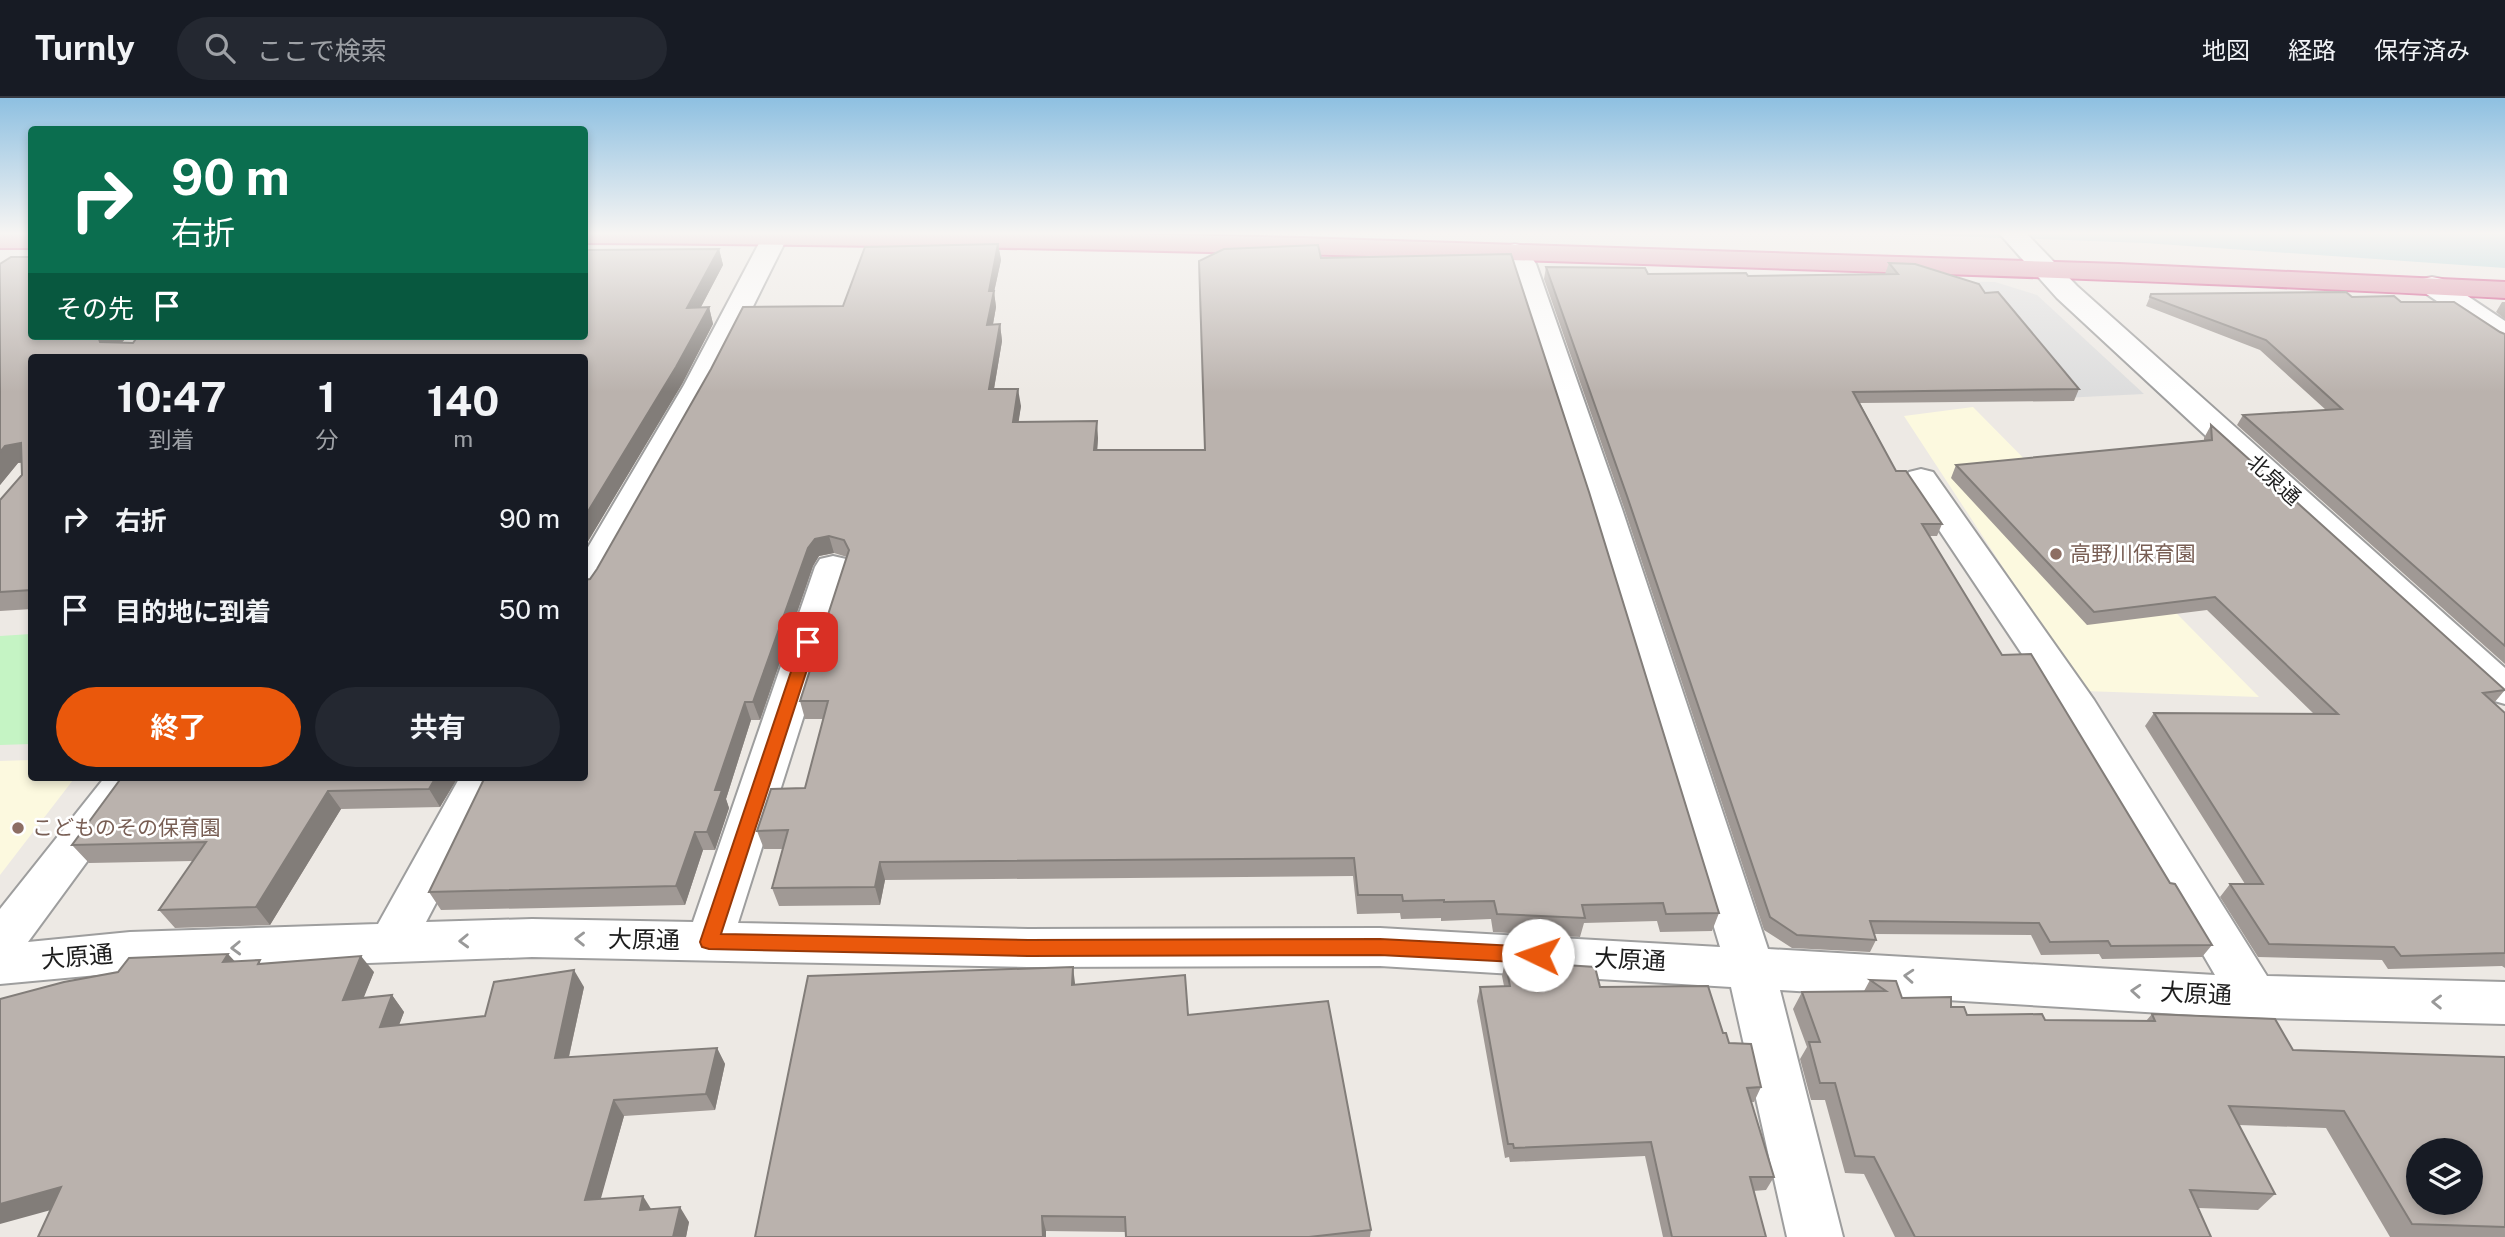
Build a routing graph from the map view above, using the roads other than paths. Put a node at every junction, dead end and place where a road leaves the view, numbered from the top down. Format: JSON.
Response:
{"nodes":[{"id":1,"x":750,"y":285,"type":"edge"},
{"id":2,"x":1530,"y":285,"type":"edge"},
{"id":3,"x":2064,"y":285,"type":"edge"},
{"id":4,"x":2432,"y":285,"type":"edge"},
{"id":5,"x":2434,"y":285,"type":"edge"},
{"id":6,"x":2505,"y":290,"type":"edge"},
{"id":7,"x":2505,"y":334,"type":"edge"},
{"id":8,"x":1921,"y":478,"type":"dead end"},
{"id":9,"x":833,"y":567,"type":"dead end"},
{"id":10,"x":588,"y":579,"type":"edge"},
{"id":11,"x":2505,"y":690,"type":"edge"},
{"id":12,"x":125,"y":781,"type":"edge"},
{"id":13,"x":479,"y":781,"type":"edge"},
{"id":14,"x":709,"y":942,"type":"junction"},
{"id":15,"x":0,"y":943,"type":"edge"},
{"id":16,"x":392,"y":943,"type":"junction"},
{"id":17,"x":0,"y":964,"type":"edge"},
{"id":18,"x":1750,"y":967,"type":"junction"},
{"id":19,"x":2254,"y":997,"type":"junction"},
{"id":20,"x":2505,"y":1003,"type":"edge"},
{"id":21,"x":1815,"y":1237,"type":"edge"}],
"edges":[{"from":1,"to":10,"type":"street"},
{"from":2,"to":18,"type":"street"},
{"from":3,"to":11,"type":"street","name":"北泉通"},
{"from":4,"to":7,"type":"street"},
{"from":5,"to":6,"type":"highway"},
{"from":8,"to":19,"type":"street"},
{"from":9,"to":14,"type":"street"},
{"from":12,"to":15,"type":"street"},
{"from":13,"to":16,"type":"street"},
{"from":14,"to":16,"type":"street","name":"大原通","one_way":true},
{"from":14,"to":18,"type":"street","name":"大原通"},
{"from":16,"to":17,"type":"street","name":"大原通","one_way":true},
{"from":19,"to":18,"type":"street","name":"大原通","one_way":true},
{"from":18,"to":21,"type":"street"},
{"from":20,"to":19,"type":"street","name":"大原通","one_way":true}]}
